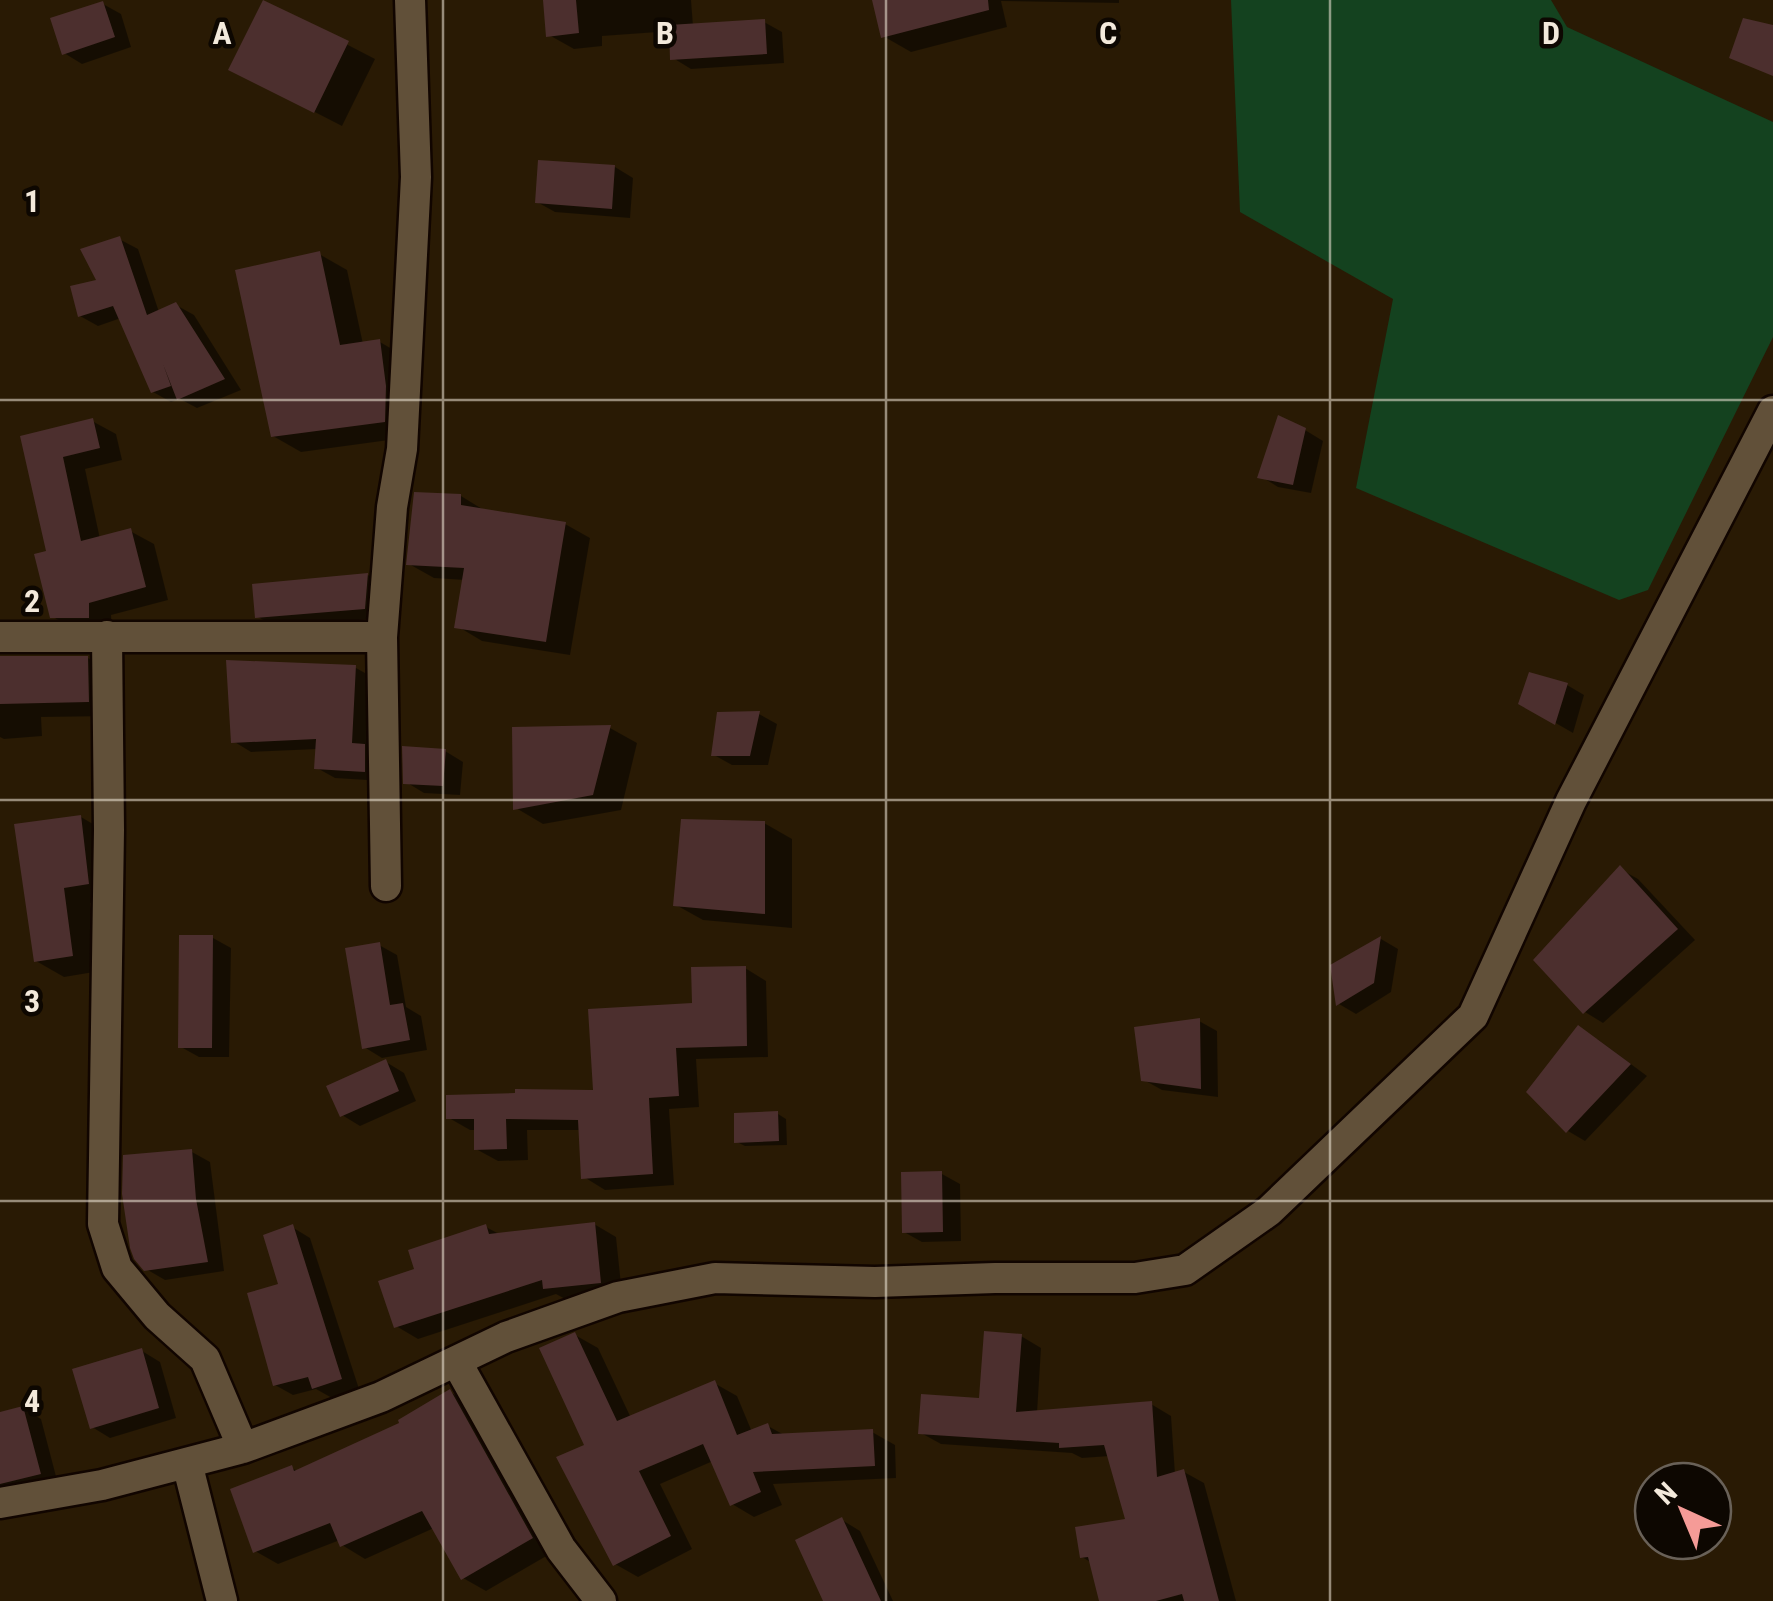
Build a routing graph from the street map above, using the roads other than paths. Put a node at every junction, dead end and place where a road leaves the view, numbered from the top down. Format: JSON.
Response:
{"nodes":[{"id":1,"x":410,"y":0,"type":"edge"},
{"id":2,"x":1773,"y":412,"type":"edge"},
{"id":3,"x":108,"y":636,"type":"junction"},
{"id":4,"x":0,"y":637,"type":"edge"},
{"id":5,"x":382,"y":637,"type":"junction"},
{"id":6,"x":386,"y":886,"type":"dead end"},
{"id":7,"x":456,"y":1361,"type":"junction"},
{"id":8,"x":243,"y":1448,"type":"junction"},
{"id":9,"x":187,"y":1463,"type":"junction"},
{"id":10,"x":0,"y":1504,"type":"edge"},
{"id":11,"x":222,"y":1601,"type":"edge"},
{"id":12,"x":600,"y":1601,"type":"edge"}],
"edges":[{"from":1,"to":5,"type":"street"},
{"from":2,"to":7,"type":"street"},
{"from":3,"to":4,"type":"street"},
{"from":3,"to":5,"type":"street"},
{"from":3,"to":8,"type":"street"},
{"from":5,"to":6,"type":"street"},
{"from":7,"to":8,"type":"street"},
{"from":7,"to":12,"type":"street"},
{"from":8,"to":9,"type":"street"},
{"from":9,"to":10,"type":"street"},
{"from":9,"to":11,"type":"street"}]}
